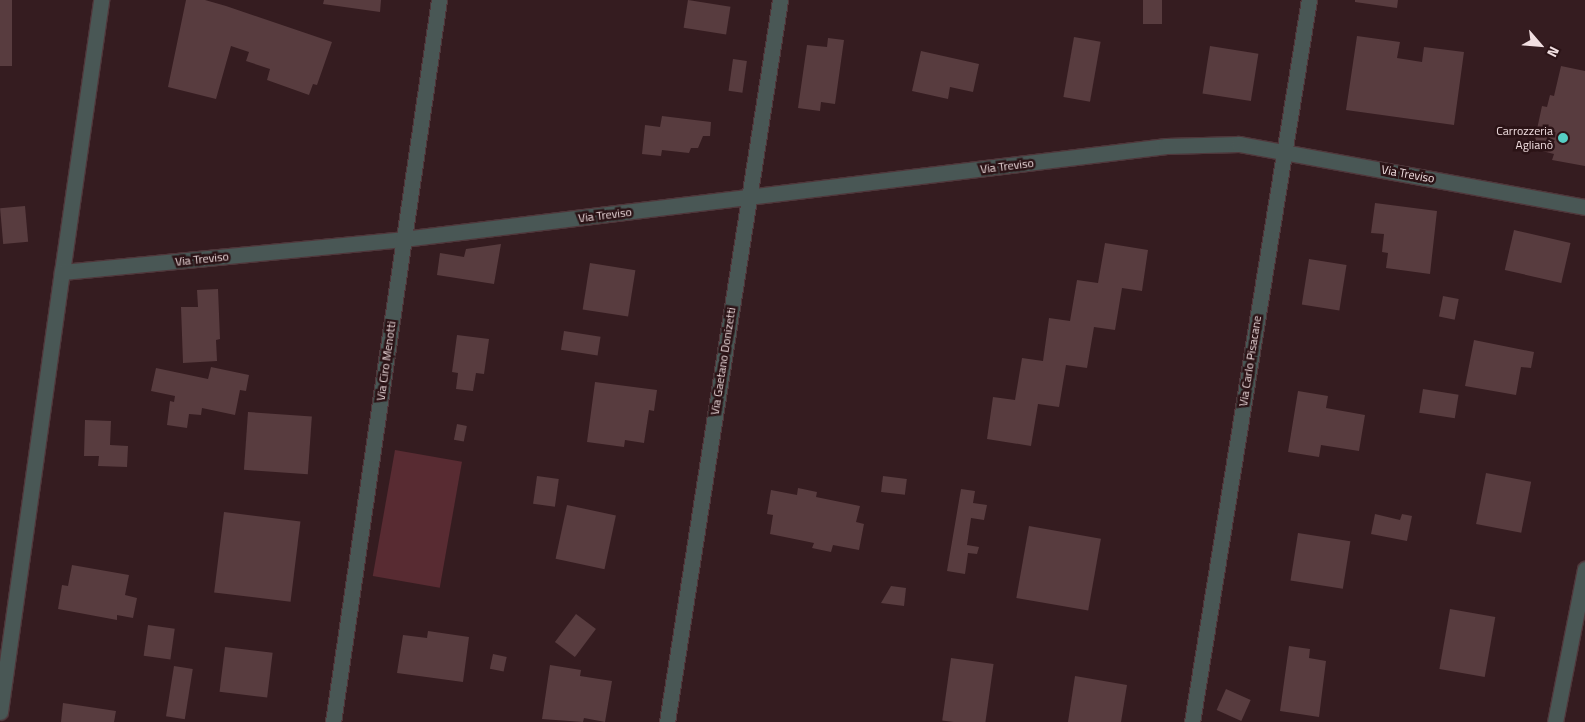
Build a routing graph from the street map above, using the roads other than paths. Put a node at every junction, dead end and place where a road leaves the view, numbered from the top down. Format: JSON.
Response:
{"nodes":[{"id":1,"x":101,"y":0,"type":"edge"},
{"id":2,"x":439,"y":0,"type":"edge"},
{"id":3,"x":780,"y":0,"type":"edge"},
{"id":4,"x":1309,"y":0,"type":"edge"},
{"id":5,"x":1284,"y":152,"type":"junction"},
{"id":6,"x":749,"y":197,"type":"junction"},
{"id":7,"x":1585,"y":207,"type":"edge"},
{"id":8,"x":403,"y":239,"type":"junction"},
{"id":9,"x":62,"y":272,"type":"junction"},
{"id":10,"x":1585,"y":569,"type":"edge"},
{"id":11,"x":0,"y":712,"type":"edge"},
{"id":12,"x":333,"y":722,"type":"edge"},
{"id":13,"x":667,"y":722,"type":"edge"},
{"id":14,"x":1192,"y":722,"type":"edge"},
{"id":15,"x":1556,"y":722,"type":"edge"}],
"edges":[{"from":1,"to":9,"type":"street"},
{"from":2,"to":8,"type":"street","name":"Via Ciro Menotti"},
{"from":3,"to":6,"type":"street","name":"Via Gaetano Donizetti"},
{"from":4,"to":5,"type":"street","name":"Via Carlo Pisacane"},
{"from":5,"to":6,"type":"street","name":"Via Treviso"},
{"from":5,"to":7,"type":"street","name":"Via Treviso"},
{"from":5,"to":14,"type":"street","name":"Via Carlo Pisacane"},
{"from":6,"to":8,"type":"street","name":"Via Treviso"},
{"from":6,"to":13,"type":"street","name":"Via Gaetano Donizetti"},
{"from":8,"to":9,"type":"street","name":"Via Treviso"},
{"from":8,"to":12,"type":"street","name":"Via Ciro Menotti"},
{"from":9,"to":11,"type":"street"},
{"from":10,"to":15,"type":"street"}]}
